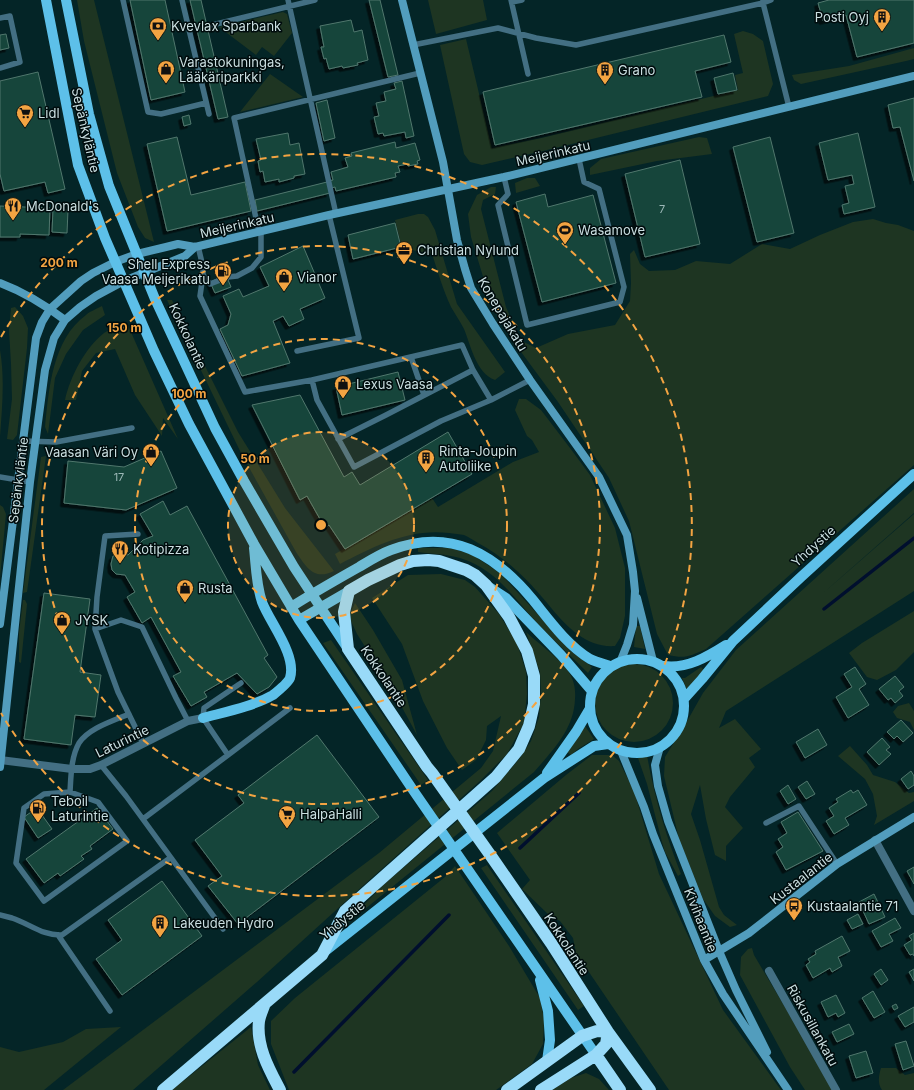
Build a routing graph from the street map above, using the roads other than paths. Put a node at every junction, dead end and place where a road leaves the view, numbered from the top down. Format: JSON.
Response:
{"nodes":[{"id":1,"x":46,"y":0,"type":"edge"},
{"id":2,"x":66,"y":0,"type":"edge"},
{"id":3,"x":123,"y":0,"type":"edge"},
{"id":4,"x":182,"y":0,"type":"edge"},
{"id":5,"x":288,"y":0,"type":"edge"},
{"id":6,"x":315,"y":0,"type":"edge"},
{"id":7,"x":402,"y":0,"type":"edge"},
{"id":8,"x":522,"y":0,"type":"edge"},
{"id":9,"x":771,"y":0,"type":"edge"},
{"id":10,"x":511,"y":1,"type":"edge"},
{"id":11,"x":763,"y":1,"type":"edge"},
{"id":12,"x":289,"y":6,"type":"junction"},
{"id":13,"x":0,"y":18,"type":"edge"},
{"id":14,"x":212,"y":25,"type":"dead end"},
{"id":15,"x":519,"y":33,"type":"junction"},
{"id":16,"x":413,"y":45,"type":"junction"},
{"id":17,"x":0,"y":68,"type":"edge"},
{"id":18,"x":420,"y":73,"type":"junction"},
{"id":19,"x":528,"y":74,"type":"dead end"},
{"id":20,"x":914,"y":76,"type":"edge"},
{"id":21,"x":311,"y":100,"type":"junction"},
{"id":22,"x":206,"y":103,"type":"junction"},
{"id":23,"x":789,"y":107,"type":"junction"},
{"id":24,"x":209,"y":114,"type":"dead end"},
{"id":25,"x":579,"y":159,"type":"junction"},
{"id":26,"x":504,"y":177,"type":"junction"},
{"id":27,"x":448,"y":189,"type":"junction"},
{"id":28,"x":332,"y":214,"type":"junction"},
{"id":29,"x":260,"y":232,"type":"junction"},
{"id":30,"x":196,"y":247,"type":"junction"},
{"id":31,"x":137,"y":254,"type":"junction"},
{"id":32,"x":115,"y":262,"type":"junction"},
{"id":33,"x":144,"y":272,"type":"junction"},
{"id":34,"x":203,"y":275,"type":"junction"},
{"id":35,"x":124,"y":281,"type":"junction"},
{"id":36,"x":0,"y":283,"type":"edge"},
{"id":37,"x":50,"y":309,"type":"junction"},
{"id":38,"x":65,"y":320,"type":"junction"},
{"id":39,"x":297,"y":351,"type":"dead end"},
{"id":40,"x":411,"y":357,"type":"junction"},
{"id":41,"x":473,"y":370,"type":"junction"},
{"id":42,"x":312,"y":380,"type":"junction"},
{"id":43,"x":530,"y":380,"type":"junction"},
{"id":44,"x":424,"y":395,"type":"junction"},
{"id":45,"x":491,"y":400,"type":"junction"},
{"id":46,"x":132,"y":428,"type":"dead end"},
{"id":47,"x":338,"y":439,"type":"junction"},
{"id":48,"x":23,"y":441,"type":"junction"},
{"id":49,"x":36,"y":441,"type":"junction"},
{"id":50,"x":914,"y":474,"type":"edge"},
{"id":51,"x":0,"y":477,"type":"edge"},
{"id":52,"x":18,"y":480,"type":"junction"},
{"id":53,"x":30,"y":482,"type":"junction"},
{"id":54,"x":138,"y":534,"type":"dead end"},
{"id":55,"x":254,"y":544,"type":"junction"},
{"id":56,"x":486,"y":585,"type":"junction"},
{"id":57,"x":349,"y":591,"type":"junction"},
{"id":58,"x":635,"y":591,"type":"junction"},
{"id":59,"x":312,"y":594,"type":"junction"},
{"id":60,"x":291,"y":607,"type":"junction"},
{"id":61,"x":320,"y":608,"type":"junction"},
{"id":62,"x":299,"y":620,"type":"junction"},
{"id":63,"x":0,"y":624,"type":"edge"},
{"id":64,"x":95,"y":629,"type":"junction"},
{"id":65,"x":733,"y":641,"type":"junction"},
{"id":66,"x":348,"y":649,"type":"junction"},
{"id":67,"x":621,"y":660,"type":"junction"},
{"id":68,"x":653,"y":661,"type":"junction"},
{"id":69,"x":610,"y":666,"type":"junction"},
{"id":70,"x":664,"y":666,"type":"junction"},
{"id":71,"x":241,"y":684,"type":"dead end"},
{"id":72,"x":591,"y":690,"type":"junction"},
{"id":73,"x":684,"y":699,"type":"junction"},
{"id":74,"x":290,"y":708,"type":"dead end"},
{"id":75,"x":589,"y":710,"type":"junction"},
{"id":76,"x":129,"y":714,"type":"junction"},
{"id":77,"x":204,"y":718,"type":"junction"},
{"id":78,"x":188,"y":721,"type":"junction"},
{"id":79,"x":144,"y":743,"type":"junction"},
{"id":80,"x":608,"y":744,"type":"junction"},
{"id":81,"x":660,"y":747,"type":"junction"},
{"id":82,"x":621,"y":751,"type":"junction"},
{"id":83,"x":228,"y":755,"type":"junction"},
{"id":84,"x":0,"y":762,"type":"edge"},
{"id":85,"x":101,"y":765,"type":"junction"},
{"id":86,"x":72,"y":769,"type":"junction"},
{"id":87,"x":544,"y":778,"type":"junction"},
{"id":88,"x":70,"y":792,"type":"junction"},
{"id":89,"x":914,"y":817,"type":"edge"},
{"id":90,"x":143,"y":819,"type":"junction"},
{"id":91,"x":766,"y":823,"type":"dead end"},
{"id":92,"x":875,"y":840,"type":"junction"},
{"id":93,"x":170,"y":858,"type":"junction"},
{"id":94,"x":837,"y":864,"type":"junction"},
{"id":95,"x":914,"y":911,"type":"edge"},
{"id":96,"x":0,"y":915,"type":"edge"},
{"id":97,"x":223,"y":930,"type":"dead end"},
{"id":98,"x":58,"y":935,"type":"junction"},
{"id":99,"x":719,"y":951,"type":"junction"},
{"id":100,"x":322,"y":955,"type":"junction"},
{"id":101,"x":704,"y":960,"type":"junction"},
{"id":102,"x":769,"y":971,"type":"dead end"},
{"id":103,"x":538,"y":972,"type":"junction"},
{"id":104,"x":266,"y":1002,"type":"junction"},
{"id":105,"x":110,"y":1011,"type":"dead end"},
{"id":106,"x":608,"y":1032,"type":"junction"},
{"id":107,"x":582,"y":1036,"type":"junction"},
{"id":108,"x":596,"y":1055,"type":"junction"},
{"id":109,"x":547,"y":1061,"type":"junction"},
{"id":110,"x":786,"y":1087,"type":"edge"},
{"id":111,"x":163,"y":1090,"type":"edge"},
{"id":112,"x":280,"y":1090,"type":"edge"},
{"id":113,"x":508,"y":1090,"type":"edge"},
{"id":114,"x":541,"y":1090,"type":"edge"},
{"id":115,"x":620,"y":1090,"type":"edge"},
{"id":116,"x":650,"y":1090,"type":"edge"},
{"id":117,"x":836,"y":1090,"type":"edge"}],
"edges":[{"from":1,"to":32,"type":"main road","name":"Sepänkyläntie"},
{"from":2,"to":31,"type":"main road","name":"Sepänkyläntie"},
{"from":3,"to":22,"type":"lane"},
{"from":4,"to":22,"type":"lane"},
{"from":5,"to":12,"type":"lane"},
{"from":6,"to":12,"type":"lane"},
{"from":7,"to":16,"type":"main road","name":"Konepajakatu"},
{"from":8,"to":10,"type":"lane"},
{"from":9,"to":11,"type":"lane"},
{"from":10,"to":15,"type":"lane"},
{"from":11,"to":15,"type":"lane"},
{"from":11,"to":23,"type":"lane"},
{"from":12,"to":14,"type":"lane"},
{"from":12,"to":21,"type":"lane"},
{"from":13,"to":17,"type":"lane"},
{"from":15,"to":16,"type":"lane"},
{"from":15,"to":19,"type":"lane"},
{"from":16,"to":18,"type":"main road","name":"Konepajakatu"},
{"from":18,"to":21,"type":"lane"},
{"from":18,"to":27,"type":"main road","name":"Konepajakatu"},
{"from":20,"to":23,"type":"main road","name":"Meijerinkatu"},
{"from":21,"to":28,"type":"lane"},
{"from":21,"to":29,"type":"lane"},
{"from":22,"to":24,"type":"lane"},
{"from":23,"to":25,"type":"main road","name":"Meijerinkatu"},
{"from":25,"to":26,"type":"main road","name":"Meijerinkatu"},
{"from":25,"to":26,"type":"lane"},
{"from":26,"to":27,"type":"main road","name":"Meijerinkatu"},
{"from":27,"to":28,"type":"main road","name":"Meijerinkatu"},
{"from":27,"to":43,"type":"main road","name":"Konepajakatu"},
{"from":28,"to":29,"type":"main road","name":"Meijerinkatu"},
{"from":28,"to":39,"type":"lane"},
{"from":29,"to":30,"type":"main road","name":"Meijerinkatu"},
{"from":29,"to":34,"type":"lane"},
{"from":30,"to":31,"type":"main road","name":"Meijerinkatu"},
{"from":30,"to":33,"type":"main road","name":"Meijerinkatu"},
{"from":30,"to":34,"type":"lane"},
{"from":31,"to":32,"type":"main road","name":"Meijerinkatu"},
{"from":31,"to":33,"type":"main road","name":"Kokkolantie"},
{"from":32,"to":35,"type":"main road"},
{"from":32,"to":37,"type":"main road","name":"Meijerinkatu"},
{"from":33,"to":35,"type":"main road","name":"Meijerinkatu"},
{"from":33,"to":59,"type":"main road","name":"Kokkolantie"},
{"from":34,"to":42,"type":"lane"},
{"from":35,"to":38,"type":"main road","name":"Meijerinkatu"},
{"from":35,"to":55,"type":"main road"},
{"from":36,"to":37,"type":"main road"},
{"from":37,"to":38,"type":"main road"},
{"from":37,"to":48,"type":"main road","name":"Sepänkyläntie"},
{"from":38,"to":49,"type":"main road","name":"Sepänkyläntie"},
{"from":40,"to":41,"type":"lane"},
{"from":40,"to":42,"type":"lane"},
{"from":40,"to":44,"type":"lane"},
{"from":41,"to":44,"type":"lane"},
{"from":41,"to":45,"type":"lane"},
{"from":42,"to":47,"type":"lane"},
{"from":43,"to":45,"type":"lane"},
{"from":43,"to":58,"type":"main road","name":"Konepajakatu"},
{"from":44,"to":47,"type":"lane"},
{"from":45,"to":47,"type":"lane"},
{"from":46,"to":49,"type":"lane"},
{"from":48,"to":49,"type":"lane"},
{"from":48,"to":52,"type":"main road","name":"Sepänkyläntie"},
{"from":49,"to":53,"type":"main road","name":"Sepänkyläntie"},
{"from":50,"to":65,"type":"main road","name":"Yhdystie"},
{"from":51,"to":52,"type":"lane"},
{"from":52,"to":53,"type":"lane"},
{"from":52,"to":63,"type":"main road","name":"Sepänkyläntie"},
{"from":53,"to":84,"type":"main road","name":"Sepänkyläntie"},
{"from":54,"to":64,"type":"lane"},
{"from":55,"to":60,"type":"main road"},
{"from":55,"to":77,"type":"main road"},
{"from":56,"to":57,"type":"highway"},
{"from":56,"to":72,"type":"main road"},
{"from":56,"to":100,"type":"highway"},
{"from":57,"to":61,"type":"main road"},
{"from":57,"to":66,"type":"highway"},
{"from":58,"to":67,"type":"main road","name":"Konepajakatu"},
{"from":58,"to":68,"type":"main road","name":"Konepajakatu"},
{"from":59,"to":60,"type":"main road"},
{"from":59,"to":61,"type":"main road","name":"Kokkolantie"},
{"from":59,"to":69,"type":"main road"},
{"from":60,"to":62,"type":"main road"},
{"from":61,"to":62,"type":"main road"},
{"from":61,"to":66,"type":"main road","name":"Kokkolantie"},
{"from":62,"to":103,"type":"main road"},
{"from":64,"to":76,"type":"lane"},
{"from":64,"to":78,"type":"lane"},
{"from":65,"to":70,"type":"main road","name":"Yhdystie"},
{"from":65,"to":73,"type":"main road","name":"Yhdystie"},
{"from":66,"to":106,"type":"highway","name":"Kokkolantie"},
{"from":67,"to":68,"type":"main road"},
{"from":67,"to":69,"type":"main road"},
{"from":68,"to":70,"type":"main road"},
{"from":69,"to":72,"type":"main road"},
{"from":70,"to":73,"type":"main road"},
{"from":71,"to":77,"type":"lane"},
{"from":72,"to":75,"type":"main road"},
{"from":73,"to":81,"type":"main road"},
{"from":74,"to":83,"type":"lane"},
{"from":75,"to":80,"type":"main road"},
{"from":75,"to":87,"type":"main road","name":"Yhdystie"},
{"from":76,"to":79,"type":"lane"},
{"from":76,"to":86,"type":"lane"},
{"from":77,"to":78,"type":"street","name":"Laturintie"},
{"from":77,"to":83,"type":"lane"},
{"from":78,"to":79,"type":"street","name":"Laturintie"},
{"from":79,"to":85,"type":"street","name":"Laturintie"},
{"from":80,"to":82,"type":"main road"},
{"from":80,"to":87,"type":"main road","name":"Yhdystie"},
{"from":81,"to":82,"type":"main road"},
{"from":81,"to":99,"type":"main road","name":"Kivihaantie"},
{"from":82,"to":101,"type":"main road","name":"Kivihaantie"},
{"from":83,"to":90,"type":"lane"},
{"from":84,"to":86,"type":"street","name":"Laturintie"},
{"from":85,"to":86,"type":"street","name":"Laturintie"},
{"from":85,"to":90,"type":"lane"},
{"from":86,"to":88,"type":"lane"},
{"from":87,"to":100,"type":"main road","name":"Yhdystie"},
{"from":88,"to":88,"type":"lane"},
{"from":89,"to":92,"type":"main road","name":"Kustaalantie"},
{"from":90,"to":93,"type":"lane"},
{"from":91,"to":94,"type":"lane"},
{"from":92,"to":94,"type":"main road","name":"Kustaalantie"},
{"from":92,"to":95,"type":"street"},
{"from":93,"to":97,"type":"lane"},
{"from":93,"to":98,"type":"lane"},
{"from":94,"to":99,"type":"main road","name":"Kustaalantie"},
{"from":96,"to":98,"type":"lane"},
{"from":98,"to":105,"type":"lane"},
{"from":99,"to":101,"type":"main road","name":"Kustaalantie"},
{"from":99,"to":110,"type":"main road","name":"Kivihaantie"},
{"from":100,"to":104,"type":"highway","name":"Yhdystie"},
{"from":101,"to":110,"type":"main road","name":"Kivihaantie"},
{"from":102,"to":117,"type":"street","name":"Riskusillankatu"},
{"from":103,"to":107,"type":"main road"},
{"from":103,"to":109,"type":"main road"},
{"from":104,"to":111,"type":"highway","name":"Yhdystie"},
{"from":104,"to":112,"type":"highway"},
{"from":106,"to":107,"type":"highway"},
{"from":106,"to":108,"type":"highway"},
{"from":106,"to":116,"type":"highway","name":"Kokkolantie"},
{"from":107,"to":108,"type":"main road"},
{"from":107,"to":109,"type":"highway"},
{"from":108,"to":114,"type":"highway"},
{"from":108,"to":115,"type":"highway"},
{"from":109,"to":113,"type":"highway"}]}
